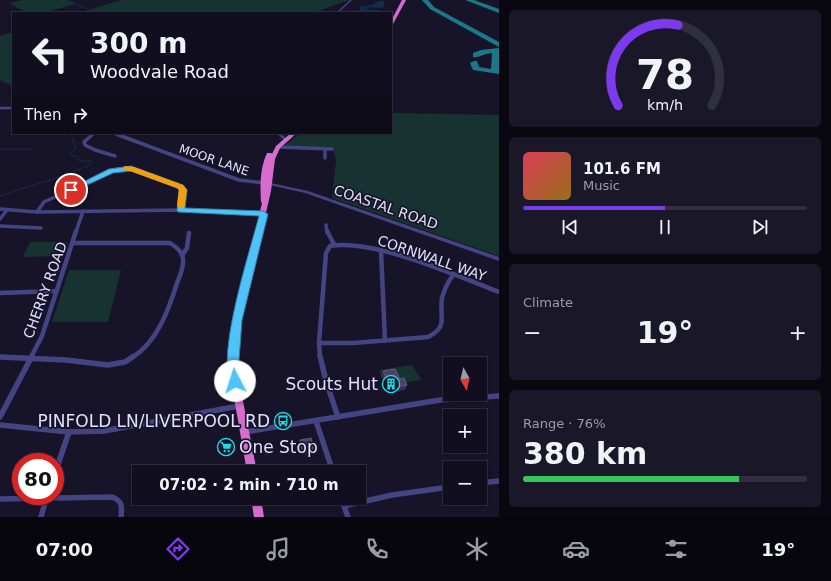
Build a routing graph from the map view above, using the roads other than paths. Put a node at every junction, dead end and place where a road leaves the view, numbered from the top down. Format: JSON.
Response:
{"nodes":[{"id":1,"x":351,"y":0,"type":"edge"},
{"id":2,"x":400,"y":0,"type":"edge"},
{"id":3,"x":404,"y":0,"type":"edge"},
{"id":4,"x":337,"y":12,"type":"edge"},
{"id":5,"x":392,"y":14,"type":"edge"},
{"id":6,"x":392,"y":22,"type":"edge"},
{"id":7,"x":0,"y":108,"type":"edge"},
{"id":8,"x":12,"y":108,"type":"edge"},
{"id":9,"x":93,"y":134,"type":"edge"},
{"id":10,"x":117,"y":134,"type":"edge"},
{"id":11,"x":283,"y":135,"type":"edge"},
{"id":12,"x":278,"y":147,"type":"junction"},
{"id":13,"x":325,"y":149,"type":"junction"},
{"id":14,"x":332,"y":149,"type":"dead end"},
{"id":15,"x":110,"y":155,"type":"junction"},
{"id":16,"x":115,"y":156,"type":"dead end"},
{"id":17,"x":106,"y":158,"type":"dead end"},
{"id":18,"x":326,"y":158,"type":"dead end"},
{"id":19,"x":267,"y":183,"type":"junction"},
{"id":20,"x":0,"y":209,"type":"edge"},
{"id":21,"x":7,"y":210,"type":"junction"},
{"id":22,"x":181,"y":210,"type":"junction"},
{"id":23,"x":83,"y":211,"type":"junction"},
{"id":24,"x":264,"y":211,"type":"junction"},
{"id":25,"x":37,"y":212,"type":"junction"},
{"id":26,"x":0,"y":219,"type":"edge"},
{"id":27,"x":326,"y":225,"type":"dead end"},
{"id":28,"x":0,"y":226,"type":"edge"},
{"id":29,"x":41,"y":228,"type":"dead end"},
{"id":30,"x":189,"y":233,"type":"dead end"},
{"id":31,"x":73,"y":243,"type":"junction"},
{"id":32,"x":334,"y":244,"type":"junction"},
{"id":33,"x":381,"y":250,"type":"junction"},
{"id":34,"x":183,"y":254,"type":"junction"},
{"id":35,"x":499,"y":259,"type":"edge"},
{"id":36,"x":453,"y":275,"type":"junction"},
{"id":37,"x":57,"y":291,"type":"junction"},
{"id":38,"x":499,"y":292,"type":"edge"},
{"id":39,"x":0,"y":293,"type":"edge"},
{"id":40,"x":385,"y":341,"type":"junction"},
{"id":41,"x":319,"y":342,"type":"junction"},
{"id":42,"x":0,"y":357,"type":"edge"},
{"id":43,"x":31,"y":358,"type":"junction"},
{"id":44,"x":499,"y":396,"type":"edge"},
{"id":45,"x":239,"y":406,"type":"junction"},
{"id":46,"x":0,"y":417,"type":"edge"},
{"id":47,"x":338,"y":417,"type":"junction"},
{"id":48,"x":316,"y":421,"type":"junction"},
{"id":49,"x":0,"y":425,"type":"edge"},
{"id":50,"x":70,"y":432,"type":"junction"},
{"id":51,"x":244,"y":432,"type":"junction"},
{"id":52,"x":62,"y":453,"type":"edge"},
{"id":53,"x":251,"y":465,"type":"edge"},
{"id":54,"x":331,"y":465,"type":"edge"},
{"id":55,"x":499,"y":481,"type":"edge"},
{"id":56,"x":487,"y":482,"type":"edge"},
{"id":57,"x":443,"y":488,"type":"edge"},
{"id":58,"x":64,"y":497,"type":"edge"},
{"id":59,"x":12,"y":498,"type":"edge"},
{"id":60,"x":0,"y":499,"type":"edge"},
{"id":61,"x":44,"y":505,"type":"edge"},
{"id":62,"x":257,"y":505,"type":"edge"},
{"id":63,"x":344,"y":506,"type":"joint"},
{"id":64,"x":41,"y":517,"type":"edge"},
{"id":65,"x":121,"y":517,"type":"edge"},
{"id":66,"x":259,"y":517,"type":"edge"},
{"id":67,"x":348,"y":517,"type":"edge"}],
"edges":[{"from":1,"to":4,"type":"street"},
{"from":2,"to":5,"type":"highway"},
{"from":3,"to":6,"type":"highway"},
{"from":7,"to":8,"type":"street"},
{"from":9,"to":15,"type":"street"},
{"from":10,"to":19,"type":"street","name":"MOOR LANE"},
{"from":11,"to":12,"type":"highway"},
{"from":11,"to":19,"type":"highway"},
{"from":12,"to":13,"type":"street"},
{"from":12,"to":19,"type":"highway"},
{"from":13,"to":14,"type":"street"},
{"from":13,"to":18,"type":"street"},
{"from":15,"to":16,"type":"street"},
{"from":15,"to":17,"type":"street"},
{"from":19,"to":24,"type":"highway"},
{"from":19,"to":35,"type":"street","name":"COASTAL ROAD"},
{"from":20,"to":21,"type":"street"},
{"from":21,"to":25,"type":"street"},
{"from":21,"to":26,"type":"street"},
{"from":22,"to":23,"type":"street"},
{"from":22,"to":24,"type":"street"},
{"from":22,"to":25,"type":"street"},
{"from":23,"to":25,"type":"street"},
{"from":23,"to":31,"type":"street","name":"CHERRY ROAD"},
{"from":24,"to":45,"type":"highway"},
{"from":27,"to":32,"type":"street"},
{"from":28,"to":29,"type":"street"},
{"from":30,"to":34,"type":"street"},
{"from":31,"to":34,"type":"street"},
{"from":31,"to":37,"type":"street","name":"CHERRY ROAD"},
{"from":32,"to":33,"type":"street","name":"CORNWALL WAY"},
{"from":32,"to":41,"type":"street"},
{"from":33,"to":36,"type":"street","name":"CORNWALL WAY"},
{"from":33,"to":40,"type":"street"},
{"from":34,"to":43,"type":"street"},
{"from":36,"to":38,"type":"street","name":"CORNWALL WAY"},
{"from":36,"to":40,"type":"street"},
{"from":37,"to":39,"type":"street"},
{"from":37,"to":43,"type":"street","name":"CHERRY ROAD"},
{"from":40,"to":41,"type":"street"},
{"from":41,"to":47,"type":"street"},
{"from":42,"to":43,"type":"street"},
{"from":43,"to":46,"type":"street","name":"CHERRY ROAD"},
{"from":44,"to":47,"type":"street"},
{"from":45,"to":50,"type":"street"},
{"from":45,"to":51,"type":"highway"},
{"from":47,"to":48,"type":"street"},
{"from":48,"to":51,"type":"street"},
{"from":48,"to":54,"type":"street"},
{"from":49,"to":50,"type":"street"},
{"from":50,"to":52,"type":"street"},
{"from":51,"to":53,"type":"highway"},
{"from":55,"to":56,"type":"street"},
{"from":57,"to":63,"type":"street"},
{"from":58,"to":65,"type":"street"},
{"from":59,"to":60,"type":"street"},
{"from":61,"to":64,"type":"street"},
{"from":62,"to":66,"type":"highway"},
{"from":63,"to":67,"type":"street"}]}
